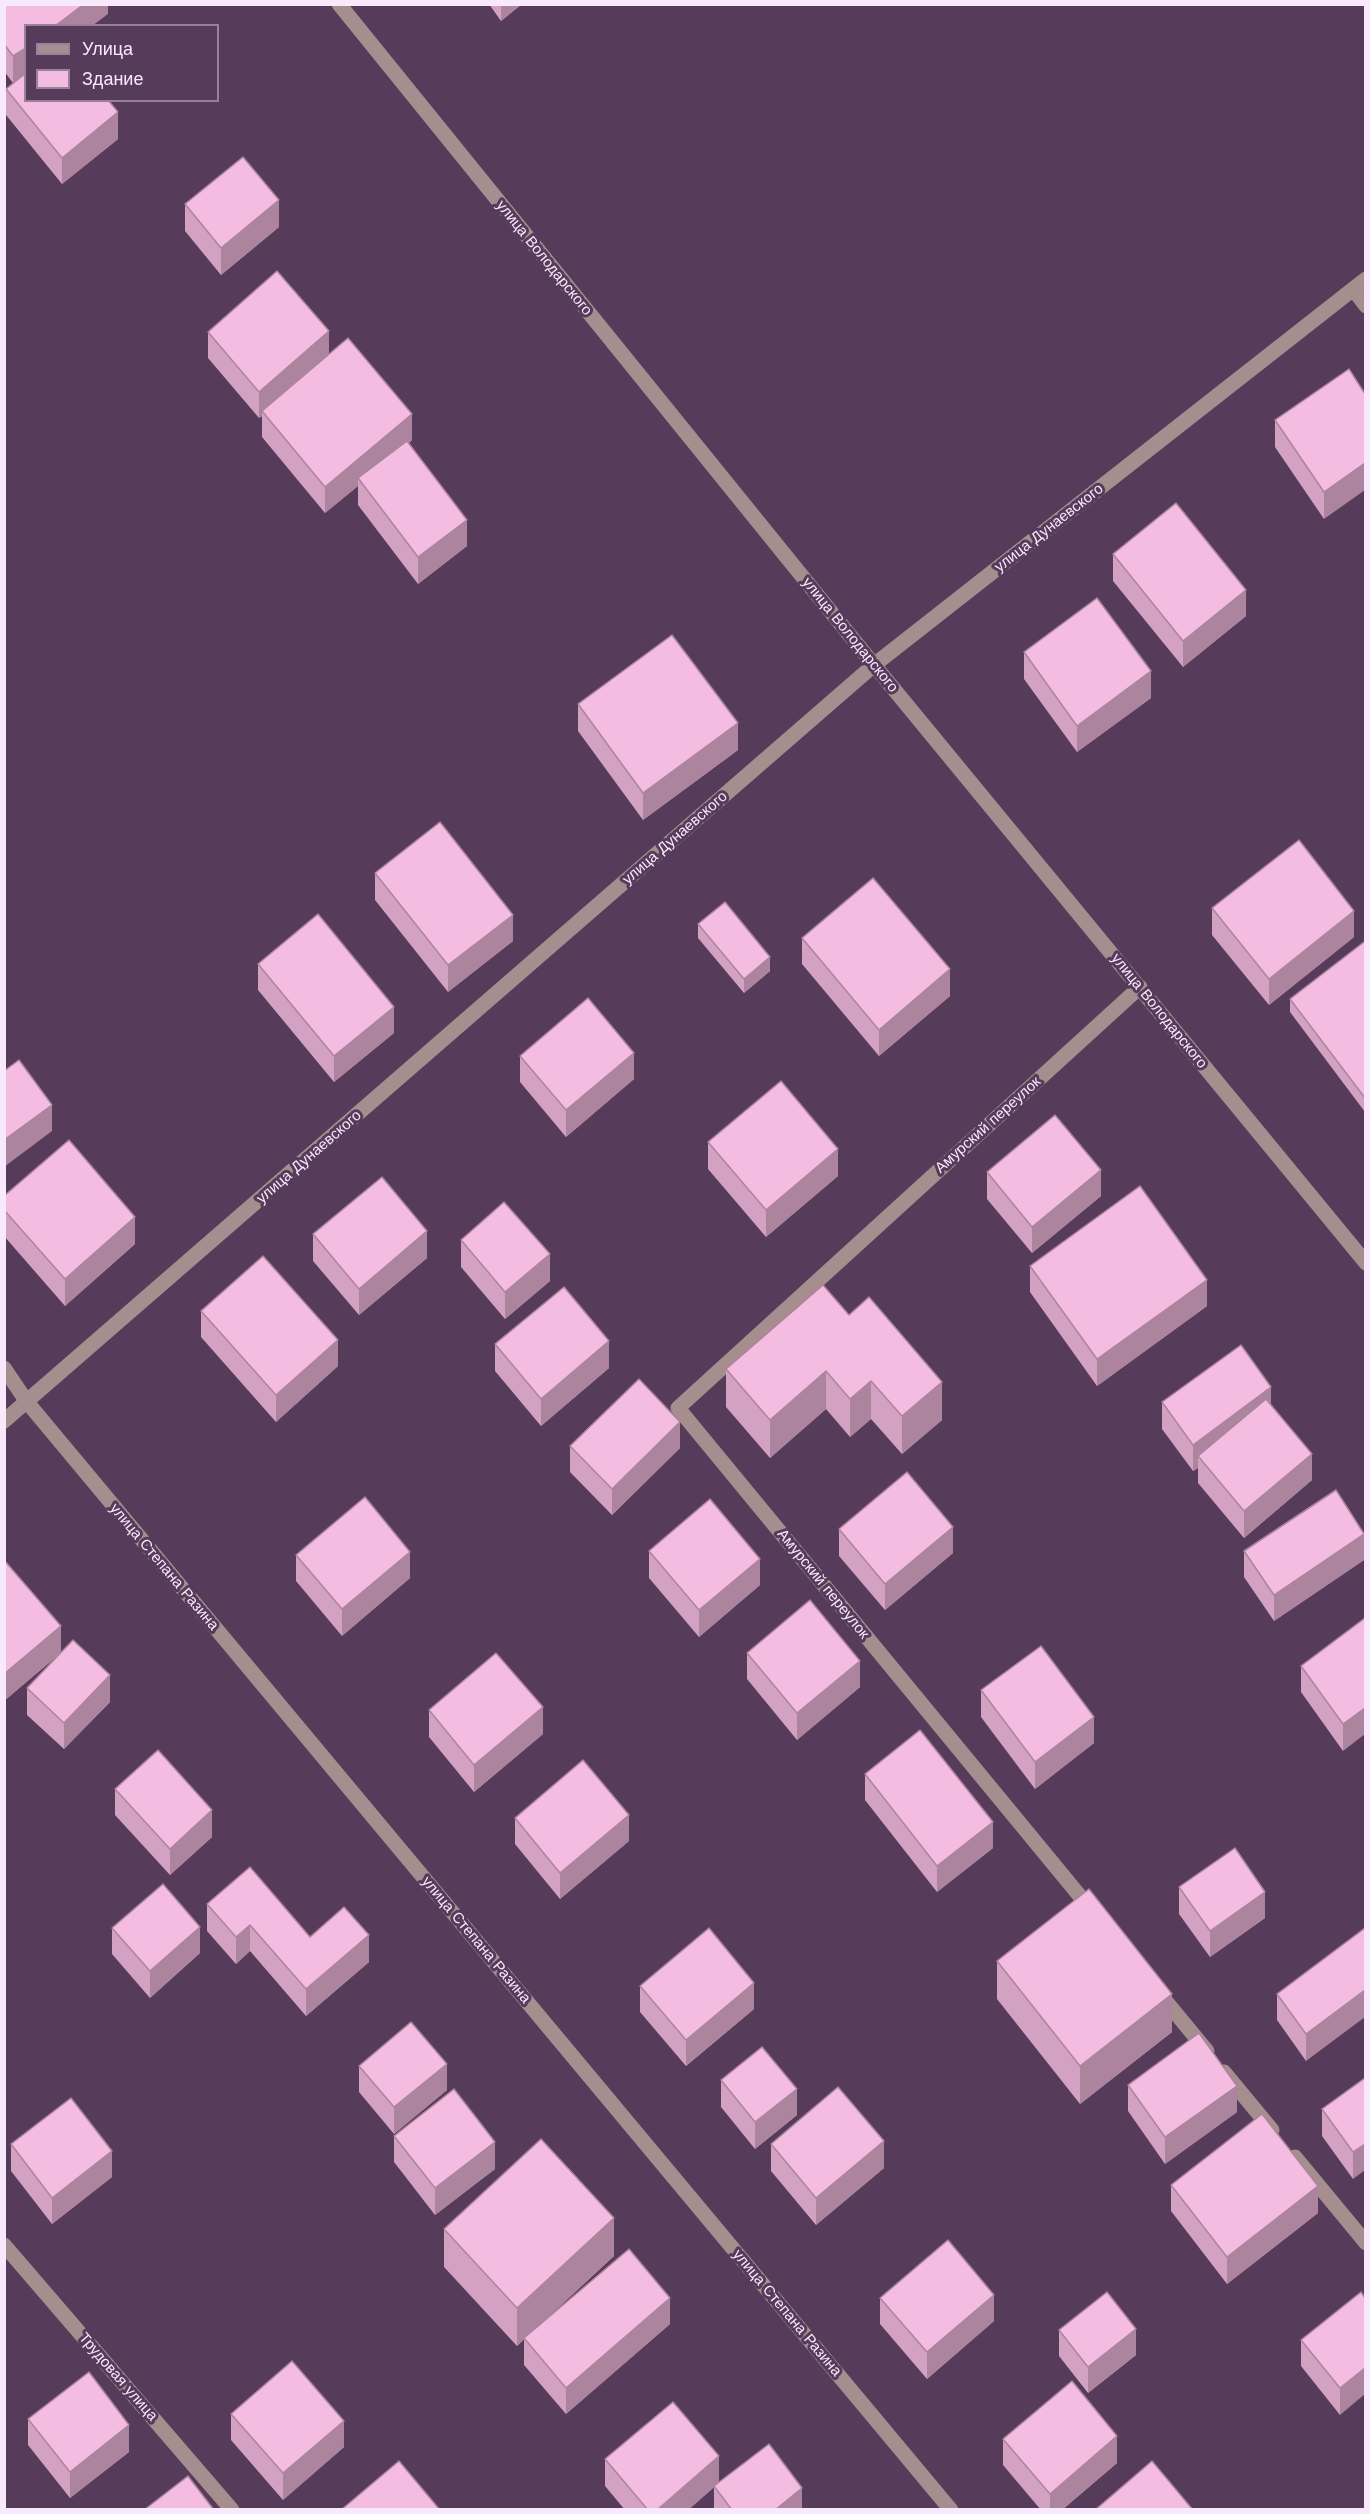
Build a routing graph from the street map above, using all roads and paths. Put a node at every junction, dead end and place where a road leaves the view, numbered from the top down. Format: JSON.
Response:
{"nodes":[{"id":1,"x":339,"y":4,"type":"edge"},
{"id":2,"x":1365,"y":279,"type":"edge"},
{"id":3,"x":1353,"y":289,"type":"junction"},
{"id":4,"x":1365,"y":306,"type":"edge"},
{"id":5,"x":874,"y":665,"type":"junction"},
{"id":6,"x":1140,"y":987,"type":"junction"},
{"id":7,"x":1365,"y":1263,"type":"edge"},
{"id":8,"x":4,"y":1368,"type":"edge"},
{"id":9,"x":27,"y":1402,"type":"junction"},
{"id":10,"x":4,"y":1421,"type":"edge"},
{"id":11,"x":1101,"y":1922,"type":"edge"},
{"id":12,"x":1146,"y":1977,"type":"edge"},
{"id":13,"x":1365,"y":2243,"type":"edge"},
{"id":14,"x":4,"y":2245,"type":"edge"},
{"id":15,"x":232,"y":2510,"type":"edge"},
{"id":16,"x":951,"y":2510,"type":"edge"}],
"edges":[{"from":1,"to":5,"type":"street","name":"улица Володарского"},
{"from":2,"to":3,"type":"street","name":"улица Дунаевского"},
{"from":3,"to":4,"type":"street"},
{"from":3,"to":5,"type":"street","name":"улица Дунаевского"},
{"from":5,"to":6,"type":"street","name":"улица Володарского"},
{"from":5,"to":9,"type":"street","name":"улица Дунаевского"},
{"from":6,"to":7,"type":"street","name":"улица Володарского"},
{"from":6,"to":11,"type":"street","name":"Амурский переулок"},
{"from":8,"to":9,"type":"street","name":"улица Степана Разина"},
{"from":9,"to":10,"type":"street","name":"улица Дунаевского"},
{"from":9,"to":16,"type":"street","name":"улица Степана Разина"},
{"from":12,"to":13,"type":"street"},
{"from":14,"to":15,"type":"street","name":"Трудовая улица"}]}
